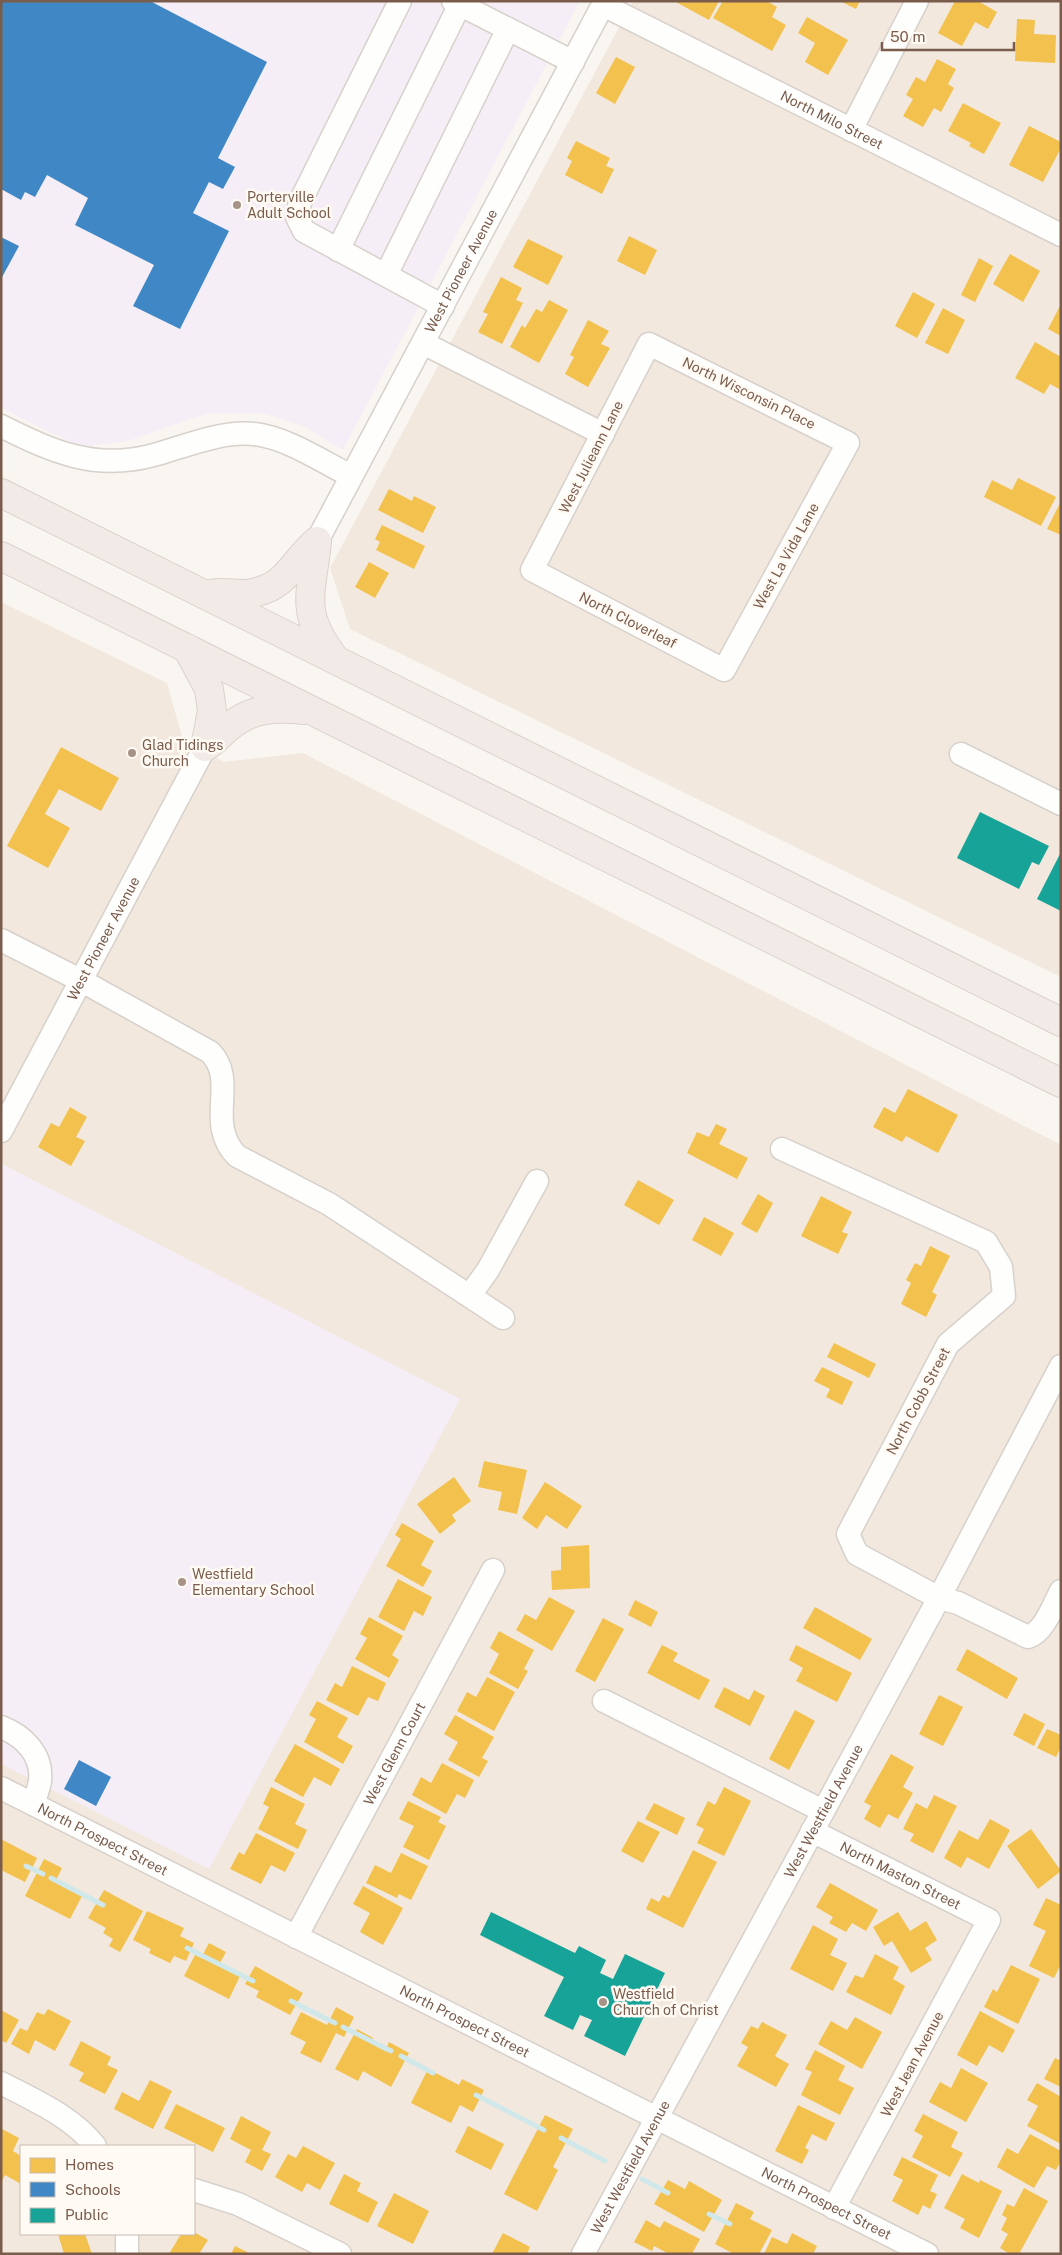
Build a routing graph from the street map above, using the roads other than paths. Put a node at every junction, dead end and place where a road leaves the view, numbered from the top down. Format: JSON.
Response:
{"nodes":[{"id":1,"x":400,"y":1,"type":"edge"},
{"id":2,"x":917,"y":1,"type":"edge"},
{"id":3,"x":457,"y":3,"type":"edge"},
{"id":4,"x":604,"y":3,"type":"edge"},
{"id":5,"x":508,"y":29,"type":"junction"},
{"id":6,"x":573,"y":62,"type":"junction"},
{"id":7,"x":852,"y":130,"type":"junction"},
{"id":8,"x":1061,"y":234,"type":"edge"},
{"id":9,"x":338,"y":250,"type":"junction"},
{"id":10,"x":386,"y":275,"type":"junction"},
{"id":11,"x":443,"y":306,"type":"junction"},
{"id":12,"x":423,"y":343,"type":"junction"},
{"id":13,"x":649,"y":344,"type":"joint"},
{"id":14,"x":1,"y":426,"type":"edge"},
{"id":15,"x":603,"y":434,"type":"junction"},
{"id":16,"x":848,"y":443,"type":"joint"},
{"id":17,"x":351,"y":476,"type":"junction"},
{"id":18,"x":1,"y":493,"type":"edge"},
{"id":19,"x":317,"y":541,"type":"junction"},
{"id":20,"x":1,"y":556,"type":"edge"},
{"id":21,"x":532,"y":570,"type":"joint"},
{"id":22,"x":207,"y":595,"type":"junction"},
{"id":23,"x":187,"y":648,"type":"junction"},
{"id":24,"x":336,"y":659,"type":"junction"},
{"id":25,"x":724,"y":670,"type":"joint"},
{"id":26,"x":314,"y":712,"type":"junction"},
{"id":27,"x":205,"y":747,"type":"junction"},
{"id":28,"x":961,"y":754,"type":"dead end"},
{"id":29,"x":1061,"y":804,"type":"edge"},
{"id":30,"x":1,"y":940,"type":"edge"},
{"id":31,"x":82,"y":981,"type":"junction"},
{"id":32,"x":1061,"y":1022,"type":"edge"},
{"id":33,"x":1061,"y":1084,"type":"edge"},
{"id":34,"x":1,"y":1131,"type":"edge"},
{"id":35,"x":782,"y":1149,"type":"dead end"},
{"id":36,"x":536,"y":1181,"type":"dead end"},
{"id":37,"x":470,"y":1296,"type":"junction"},
{"id":38,"x":503,"y":1318,"type":"dead end"},
{"id":39,"x":1061,"y":1366,"type":"edge"},
{"id":40,"x":492,"y":1570,"type":"dead end"},
{"id":41,"x":1061,"y":1592,"type":"edge"},
{"id":42,"x":939,"y":1598,"type":"junction"},
{"id":43,"x":604,"y":1701,"type":"dead end"},
{"id":44,"x":1,"y":1727,"type":"edge"},
{"id":45,"x":1,"y":1788,"type":"edge"},
{"id":46,"x":33,"y":1804,"type":"junction"},
{"id":47,"x":824,"y":1811,"type":"junction"},
{"id":48,"x":812,"y":1831,"type":"junction"},
{"id":49,"x":989,"y":1920,"type":"joint"},
{"id":50,"x":296,"y":1937,"type":"junction"},
{"id":51,"x":1,"y":2083,"type":"edge"},
{"id":52,"x":657,"y":2117,"type":"junction"},
{"id":53,"x":95,"y":2145,"type":"edge"},
{"id":54,"x":195,"y":2190,"type":"edge"},
{"id":55,"x":834,"y":2208,"type":"junction"},
{"id":56,"x":127,"y":2235,"type":"edge"},
{"id":57,"x":128,"y":2254,"type":"edge"},
{"id":58,"x":340,"y":2254,"type":"edge"},
{"id":59,"x":583,"y":2254,"type":"edge"},
{"id":60,"x":927,"y":2254,"type":"edge"}],
"edges":[{"from":1,"to":9,"type":"street"},
{"from":2,"to":7,"type":"street"},
{"from":3,"to":5,"type":"street"},
{"from":3,"to":9,"type":"street"},
{"from":4,"to":6,"type":"street","name":"West Pioneer Avenue"},
{"from":4,"to":7,"type":"street","name":"North Milo Street"},
{"from":5,"to":6,"type":"street"},
{"from":5,"to":10,"type":"street"},
{"from":6,"to":11,"type":"street","name":"West Pioneer Avenue"},
{"from":7,"to":8,"type":"street","name":"North Milo Street"},
{"from":9,"to":10,"type":"street"},
{"from":10,"to":11,"type":"street"},
{"from":11,"to":12,"type":"street","name":"West Pioneer Avenue"},
{"from":12,"to":15,"type":"street"},
{"from":12,"to":17,"type":"street","name":"West Pioneer Avenue"},
{"from":13,"to":15,"type":"street","name":"West Julieann Lane"},
{"from":13,"to":16,"type":"street","name":"North Wisconsin Place"},
{"from":14,"to":17,"type":"street"},
{"from":15,"to":21,"type":"street","name":"West Julieann Lane"},
{"from":16,"to":25,"type":"street","name":"West La Vida Lane"},
{"from":17,"to":19,"type":"street","name":"West Pioneer Avenue"},
{"from":18,"to":22,"type":"highway"},
{"from":19,"to":22,"type":"highway"},
{"from":19,"to":24,"type":"highway"},
{"from":20,"to":23,"type":"highway"},
{"from":21,"to":25,"type":"street","name":"North Cloverleaf"},
{"from":22,"to":24,"type":"highway"},
{"from":23,"to":26,"type":"highway"},
{"from":23,"to":27,"type":"highway"},
{"from":24,"to":32,"type":"highway"},
{"from":26,"to":27,"type":"highway"},
{"from":26,"to":33,"type":"highway"},
{"from":27,"to":31,"type":"street","name":"West Pioneer Avenue"},
{"from":28,"to":29,"type":"street"},
{"from":30,"to":31,"type":"street"},
{"from":31,"to":34,"type":"street","name":"West Pioneer Avenue"},
{"from":31,"to":37,"type":"street"},
{"from":35,"to":42,"type":"street","name":"North Cobb Street"},
{"from":36,"to":37,"type":"street"},
{"from":37,"to":38,"type":"street"},
{"from":39,"to":42,"type":"street","name":"West Westfield Avenue"},
{"from":40,"to":50,"type":"street","name":"West Glenn Court"},
{"from":41,"to":42,"type":"street","name":"North Cobb Street"},
{"from":42,"to":47,"type":"street","name":"West Westfield Avenue"},
{"from":43,"to":47,"type":"street"},
{"from":44,"to":46,"type":"street"},
{"from":45,"to":46,"type":"street","name":"North Prospect Street"},
{"from":46,"to":50,"type":"street","name":"North Prospect Street"},
{"from":47,"to":48,"type":"street","name":"West Westfield Avenue"},
{"from":48,"to":49,"type":"street","name":"North Maston Street"},
{"from":48,"to":52,"type":"street","name":"West Westfield Avenue"},
{"from":49,"to":55,"type":"street","name":"West Jean Avenue"},
{"from":50,"to":52,"type":"street","name":"North Prospect Street"},
{"from":51,"to":53,"type":"street"},
{"from":52,"to":55,"type":"street","name":"North Prospect Street"},
{"from":52,"to":59,"type":"street","name":"West Westfield Avenue"},
{"from":54,"to":58,"type":"street"},
{"from":55,"to":60,"type":"street","name":"North Prospect Street"},
{"from":56,"to":57,"type":"street"}]}
